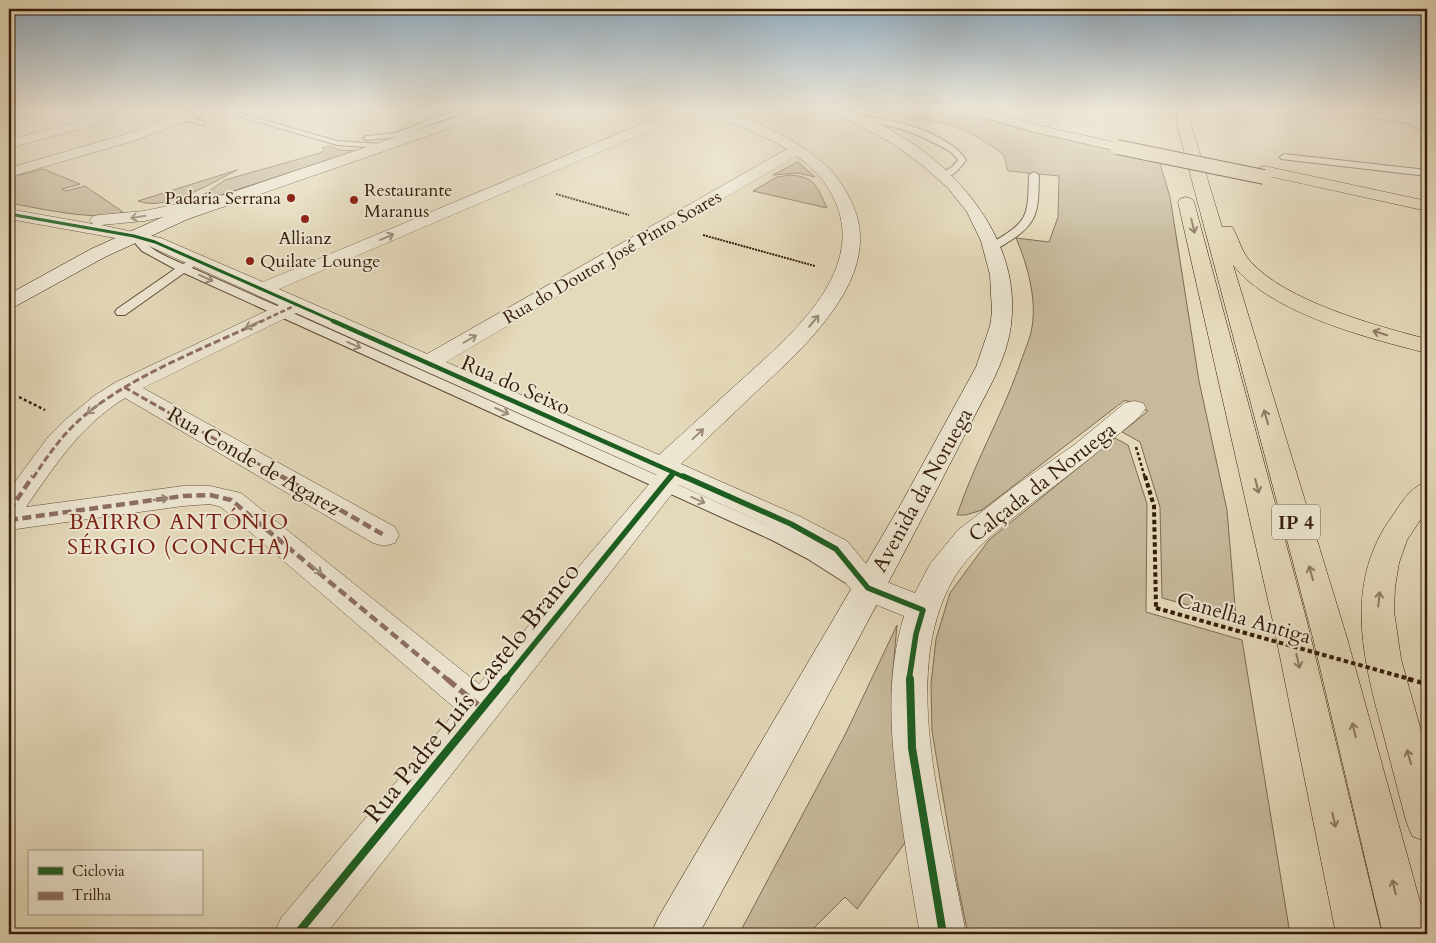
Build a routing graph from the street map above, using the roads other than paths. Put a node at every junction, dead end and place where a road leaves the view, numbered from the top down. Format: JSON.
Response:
{"nodes":[{"id":1,"x":74,"y":154,"type":"edge"},
{"id":2,"x":359,"y":154,"type":"edge"},
{"id":3,"x":372,"y":154,"type":"edge"},
{"id":4,"x":582,"y":154,"type":"edge"},
{"id":5,"x":789,"y":154,"type":"edge"},
{"id":6,"x":801,"y":154,"type":"edge"},
{"id":7,"x":918,"y":154,"type":"edge"},
{"id":8,"x":1167,"y":154,"type":"edge"},
{"id":9,"x":1174,"y":154,"type":"edge"},
{"id":10,"x":1190,"y":154,"type":"edge"},
{"id":11,"x":1201,"y":154,"type":"edge"},
{"id":12,"x":1284,"y":157,"type":"dead end"},
{"id":13,"x":9,"y":173,"type":"edge"},
{"id":14,"x":1427,"y":173,"type":"edge"},
{"id":15,"x":1264,"y":174,"type":"junction"},
{"id":16,"x":1034,"y":175,"type":"dead end"},
{"id":17,"x":220,"y":200,"type":"junction"},
{"id":18,"x":1427,"y":206,"type":"edge"},
{"id":19,"x":9,"y":214,"type":"edge"},
{"id":20,"x":1427,"y":214,"type":"edge"},
{"id":21,"x":35,"y":219,"type":"junction"},
{"id":22,"x":134,"y":236,"type":"junction"},
{"id":23,"x":994,"y":246,"type":"junction"},
{"id":24,"x":190,"y":264,"type":"junction"},
{"id":25,"x":262,"y":290,"type":"junction"},
{"id":26,"x":9,"y":302,"type":"edge"},
{"id":27,"x":289,"y":308,"type":"junction"},
{"id":28,"x":121,"y":312,"type":"dead end"},
{"id":29,"x":1427,"y":346,"type":"edge"},
{"id":30,"x":428,"y":364,"type":"junction"},
{"id":31,"x":124,"y":387,"type":"junction"},
{"id":32,"x":1134,"y":408,"type":"dead end"},
{"id":33,"x":667,"y":475,"type":"junction"},
{"id":34,"x":1427,"y":491,"type":"edge"},
{"id":35,"x":9,"y":511,"type":"edge"},
{"id":36,"x":9,"y":520,"type":"edge"},
{"id":37,"x":384,"y":535,"type":"dead end"},
{"id":38,"x":868,"y":588,"type":"junction"},
{"id":39,"x":923,"y":610,"type":"junction"},
{"id":40,"x":482,"y":708,"type":"junction"},
{"id":41,"x":1427,"y":821,"type":"edge"},
{"id":42,"x":296,"y":934,"type":"edge"},
{"id":43,"x":674,"y":934,"type":"edge"},
{"id":44,"x":943,"y":934,"type":"edge"},
{"id":45,"x":1359,"y":934,"type":"edge"},
{"id":46,"x":1406,"y":934,"type":"edge"}],
"edges":[{"from":1,"to":13,"type":"street"},
{"from":2,"to":17,"type":"street"},
{"from":3,"to":22,"type":"street"},
{"from":25,"to":4,"type":"street","one_way":true},
{"from":30,"to":5,"type":"street","name":"Rua do Doutor José Pinto Soares","one_way":true},
{"from":33,"to":6,"type":"street","name":"Rua Padre Luís Castelo Branco","one_way":true},
{"from":7,"to":23,"type":"street","name":"Avenida da Noruega"},
{"from":8,"to":15,"type":"highway","bridge":true},
{"from":9,"to":45,"type":"highway","number":"IP 4","one_way":true},
{"from":46,"to":10,"type":"highway","number":"IP 4","one_way":true},
{"from":29,"to":11,"type":"highway","one_way":true},
{"from":12,"to":14,"type":"lane"},
{"from":15,"to":18,"type":"highway"},
{"from":15,"to":20,"type":"highway"},
{"from":16,"to":23,"type":"lane"},
{"from":17,"to":21,"type":"street","one_way":true},
{"from":17,"to":22,"type":"street"},
{"from":19,"to":21,"type":"street"},
{"from":21,"to":22,"type":"street","name":"Rua do Seixo"},
{"from":22,"to":24,"type":"street","name":"Rua do Seixo"},
{"from":22,"to":26,"type":"street"},
{"from":23,"to":38,"type":"street","name":"Avenida da Noruega"},
{"from":24,"to":25,"type":"street","name":"Rua do Seixo"},
{"from":24,"to":27,"type":"lane","one_way":true},
{"from":24,"to":28,"type":"lane"},
{"from":25,"to":27,"type":"street","name":"Rua do Seixo"},
{"from":27,"to":30,"type":"street","name":"Rua do Seixo"},
{"from":27,"to":31,"type":"street","one_way":true},
{"from":27,"to":33,"type":"lane","one_way":true},
{"from":30,"to":33,"type":"street","name":"Rua do Seixo"},
{"from":31,"to":35,"type":"street","one_way":true},
{"from":31,"to":37,"type":"street","name":"Rua Conde de Agarez"},
{"from":32,"to":39,"type":"street","name":"Calçada da Noruega"},
{"from":33,"to":38,"type":"street","name":"Rua do Seixo","one_way":true},
{"from":33,"to":40,"type":"street","name":"Rua Padre Luís Castelo Branco"},
{"from":41,"to":34,"type":"highway","one_way":true},
{"from":36,"to":40,"type":"street","one_way":true},
{"from":38,"to":39,"type":"street"},
{"from":38,"to":43,"type":"street","name":"Avenida da Noruega"},
{"from":39,"to":44,"type":"street","name":"Calçada da Noruega"},
{"from":40,"to":42,"type":"street","name":"Rua Padre Luís Castelo Branco"}]}
